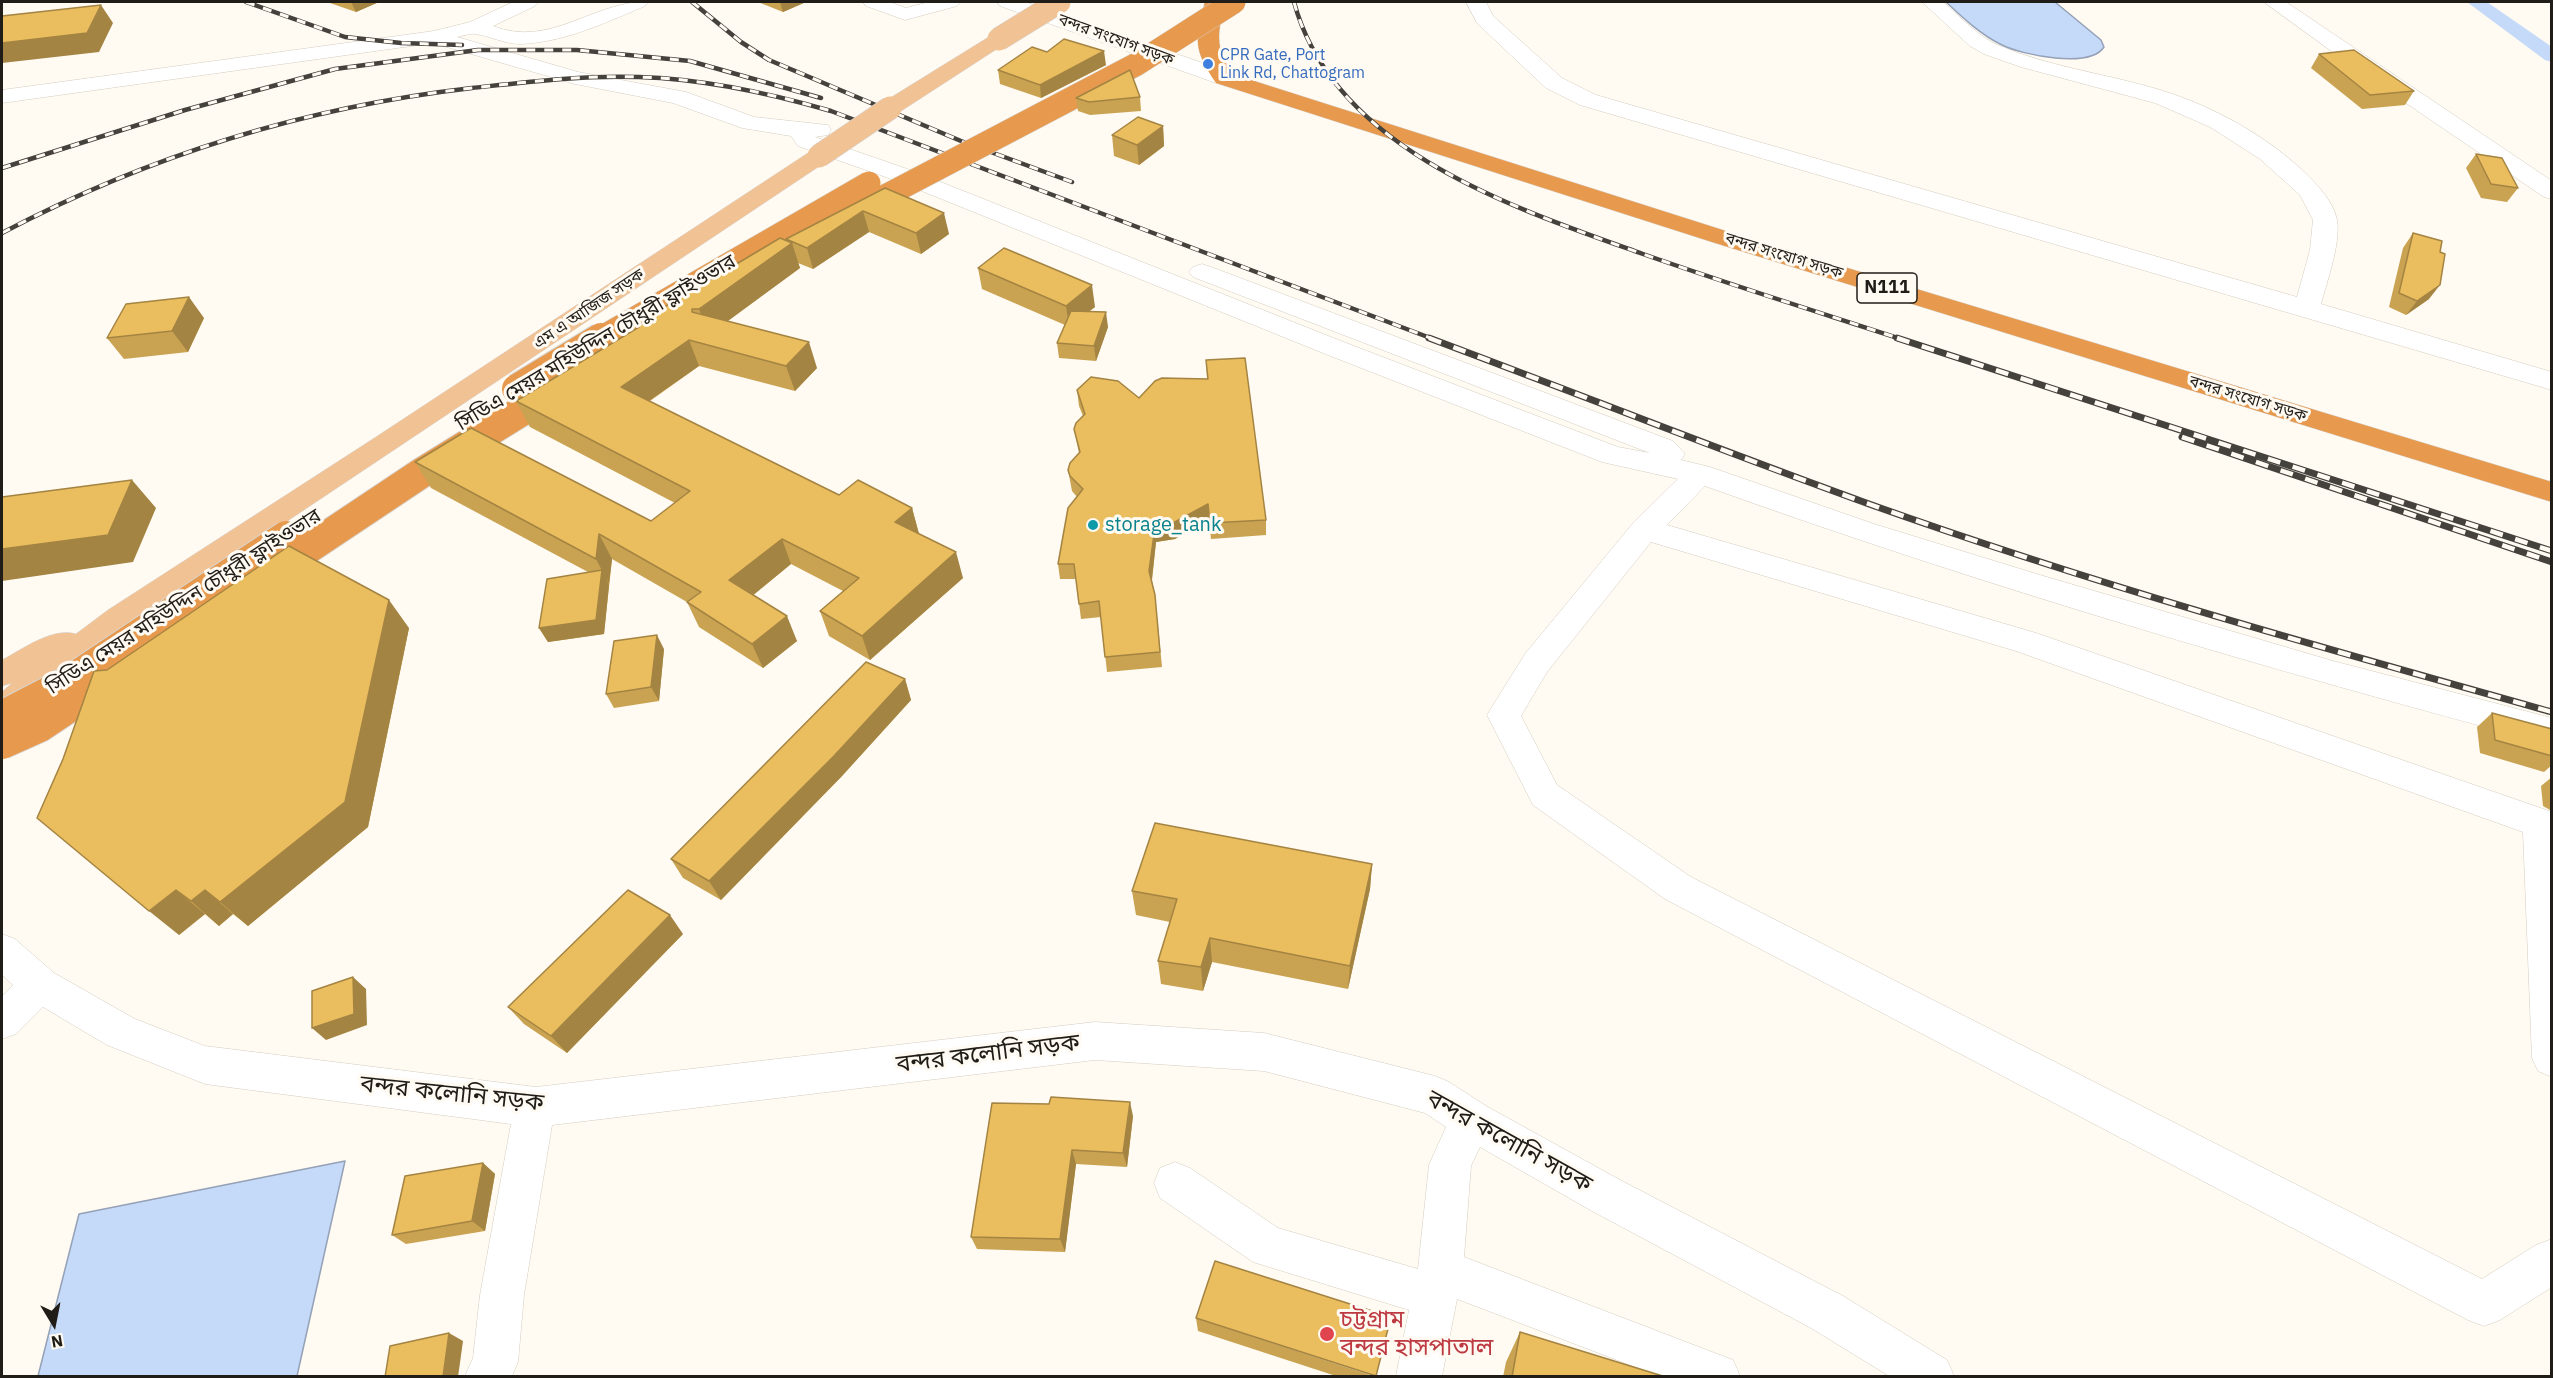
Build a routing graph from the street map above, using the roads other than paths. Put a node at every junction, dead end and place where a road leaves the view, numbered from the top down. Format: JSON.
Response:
{"nodes":[{"id":1,"x":528,"y":2,"type":"edge"},
{"id":2,"x":549,"y":2,"type":"edge"},
{"id":3,"x":638,"y":2,"type":"edge"},
{"id":4,"x":873,"y":2,"type":"edge"},
{"id":5,"x":1007,"y":2,"type":"edge"},
{"id":6,"x":1059,"y":2,"type":"edge"},
{"id":7,"x":1208,"y":2,"type":"edge"},
{"id":8,"x":1215,"y":2,"type":"edge"},
{"id":9,"x":1234,"y":2,"type":"edge"},
{"id":10,"x":1476,"y":2,"type":"edge"},
{"id":11,"x":1932,"y":2,"type":"edge"},
{"id":12,"x":2274,"y":2,"type":"edge"},
{"id":13,"x":927,"y":5,"type":"edge"},
{"id":14,"x":482,"y":29,"type":"junction"},
{"id":15,"x":441,"y":40,"type":"junction"},
{"id":16,"x":1224,"y":78,"type":"junction"},
{"id":17,"x":2,"y":97,"type":"edge"},
{"id":18,"x":2552,"y":192,"type":"edge"},
{"id":19,"x":2307,"y":308,"type":"junction"},
{"id":20,"x":2552,"y":381,"type":"edge"},
{"id":21,"x":1689,"y":485,"type":"junction"},
{"id":22,"x":2552,"y":492,"type":"edge"},
{"id":23,"x":1645,"y":529,"type":"junction"},
{"id":24,"x":119,"y":618,"type":"junction"},
{"id":25,"x":2,"y":674,"type":"edge"},
{"id":26,"x":2,"y":710,"type":"edge"},
{"id":27,"x":2,"y":716,"type":"edge"},
{"id":28,"x":2552,"y":732,"type":"edge"},
{"id":29,"x":2,"y":744,"type":"edge"},
{"id":30,"x":2,"y":951,"type":"edge"},
{"id":31,"x":40,"y":985,"type":"junction"},
{"id":32,"x":2,"y":1021,"type":"edge"},
{"id":33,"x":2552,"y":1058,"type":"edge"},
{"id":34,"x":536,"y":1107,"type":"junction"},
{"id":35,"x":1471,"y":1120,"type":"junction"},
{"id":36,"x":1175,"y":1183,"type":"dead end"},
{"id":37,"x":2552,"y":1261,"type":"edge"},
{"id":38,"x":1438,"y":1283,"type":"junction"},
{"id":39,"x":1887,"y":1364,"type":"edge"},
{"id":40,"x":488,"y":1377,"type":"edge"},
{"id":41,"x":1419,"y":1377,"type":"edge"},
{"id":42,"x":1717,"y":1377,"type":"edge"},
{"id":43,"x":1931,"y":1377,"type":"edge"}],
"edges":[{"from":1,"to":14,"type":"street"},
{"from":2,"to":14,"type":"street"},
{"from":3,"to":14,"type":"street"},
{"from":4,"to":13,"type":"street"},
{"from":5,"to":16,"type":"street","name":"বন্দর সংযোগ সড়ক"},
{"from":6,"to":24,"type":"main road","name":"এম এ আজিজ সড়ক","bridge":true},
{"from":7,"to":27,"type":"highway","name":"সিডিএ মেয়র মহিউদ্দিন চৌধুরী ফ্লাইওভার","bridge":true},
{"from":8,"to":16,"type":"highway"},
{"from":9,"to":29,"type":"highway","bridge":true},
{"from":10,"to":19,"type":"street"},
{"from":11,"to":19,"type":"street"},
{"from":12,"to":18,"type":"street"},
{"from":14,"to":15,"type":"street"},
{"from":15,"to":17,"type":"street"},
{"from":15,"to":21,"type":"street"},
{"from":16,"to":22,"type":"highway","name":"বন্দর সংযোগ সড়ক","number":"N111"},
{"from":19,"to":20,"type":"street"},
{"from":21,"to":23,"type":"street"},
{"from":21,"to":28,"type":"street"},
{"from":23,"to":33,"type":"street"},
{"from":23,"to":37,"type":"street"},
{"from":24,"to":25,"type":"main road","name":"এম এ আজিজ সড়ক"},
{"from":24,"to":26,"type":"main road","name":"এম এ আজিজ সড়ক"},
{"from":30,"to":31,"type":"street","name":"বন্দর কলোনি সড়ক"},
{"from":31,"to":32,"type":"street"},
{"from":31,"to":34,"type":"street","name":"বন্দর কলোনি সড়ক"},
{"from":34,"to":35,"type":"street","name":"বন্দর কলোনি সড়ক"},
{"from":34,"to":40,"type":"street"},
{"from":35,"to":38,"type":"street"},
{"from":35,"to":39,"type":"street","name":"বন্দর কলোনি সড়ক"},
{"from":36,"to":38,"type":"street"},
{"from":38,"to":41,"type":"street"},
{"from":38,"to":42,"type":"street"},
{"from":39,"to":43,"type":"street","name":"বন্দর কলোনি সড়ক"}]}
